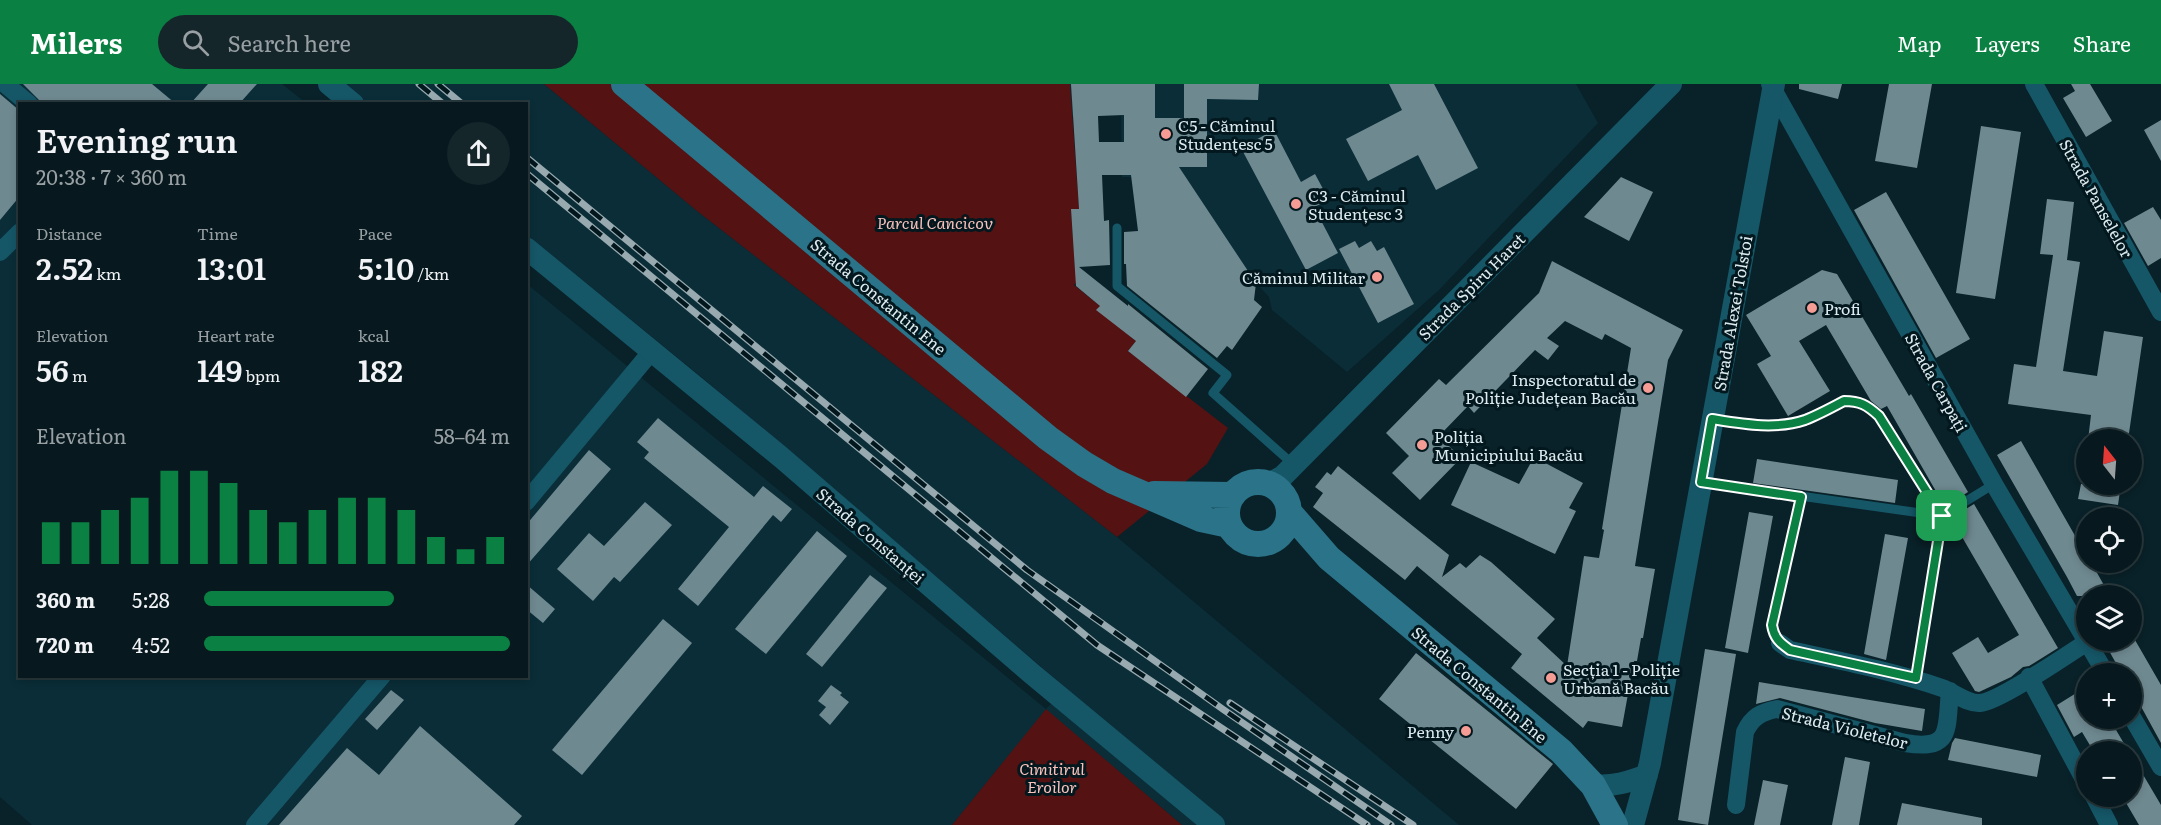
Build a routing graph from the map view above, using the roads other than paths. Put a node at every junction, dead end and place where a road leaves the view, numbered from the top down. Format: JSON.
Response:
{"nodes":[{"id":1,"x":5,"y":84,"type":"edge"},
{"id":2,"x":329,"y":84,"type":"edge"},
{"id":3,"x":624,"y":84,"type":"edge"},
{"id":4,"x":1671,"y":84,"type":"edge"},
{"id":5,"x":2034,"y":84,"type":"edge"},
{"id":6,"x":1772,"y":86,"type":"edge"},
{"id":7,"x":27,"y":102,"type":"edge"},
{"id":8,"x":351,"y":102,"type":"edge"},
{"id":9,"x":1117,"y":228,"type":"dead end"},
{"id":10,"x":18,"y":234,"type":"edge"},
{"id":11,"x":528,"y":250,"type":"edge"},
{"id":12,"x":0,"y":252,"type":"edge"},
{"id":13,"x":2161,"y":312,"type":"edge"},
{"id":14,"x":651,"y":352,"type":"junction"},
{"id":15,"x":1712,"y":419,"type":"junction"},
{"id":16,"x":1294,"y":465,"type":"junction"},
{"id":17,"x":1701,"y":482,"type":"junction"},
{"id":18,"x":1269,"y":484,"type":"junction"},
{"id":19,"x":1994,"y":484,"type":"junction"},
{"id":20,"x":1144,"y":494,"type":"junction"},
{"id":21,"x":1233,"y":495,"type":"junction"},
{"id":22,"x":1801,"y":497,"type":"junction"},
{"id":23,"x":528,"y":500,"type":"edge"},
{"id":24,"x":1289,"y":513,"type":"junction"},
{"id":25,"x":1942,"y":516,"type":"junction"},
{"id":26,"x":1229,"y":525,"type":"junction"},
{"id":27,"x":1269,"y":542,"type":"junction"},
{"id":28,"x":1329,"y":558,"type":"junction"},
{"id":29,"x":2076,"y":622,"type":"edge"},
{"id":30,"x":1780,"y":643,"type":"joint"},
{"id":31,"x":2076,"y":649,"type":"edge"},
{"id":32,"x":2030,"y":677,"type":"junction"},
{"id":33,"x":380,"y":678,"type":"edge"},
{"id":34,"x":1916,"y":678,"type":"junction"},
{"id":35,"x":1950,"y":691,"type":"junction"},
{"id":36,"x":2139,"y":729,"type":"edge"},
{"id":37,"x":2076,"y":764,"type":"edge"},
{"id":38,"x":2161,"y":767,"type":"edge"},
{"id":39,"x":1647,"y":775,"type":"junction"},
{"id":40,"x":1593,"y":785,"type":"junction"},
{"id":41,"x":1736,"y":805,"type":"dead end"},
{"id":42,"x":2100,"y":807,"type":"edge"},
{"id":43,"x":255,"y":825,"type":"edge"},
{"id":44,"x":1214,"y":825,"type":"edge"},
{"id":45,"x":1615,"y":825,"type":"edge"},
{"id":46,"x":1633,"y":825,"type":"edge"},
{"id":47,"x":2109,"y":825,"type":"edge"}],
"edges":[{"from":1,"to":7,"type":"street"},
{"from":2,"to":8,"type":"street"},
{"from":3,"to":20,"type":"main road","name":"Strada Constantin Ene"},
{"from":4,"to":16,"type":"street","name":"Strada Spiru Haret"},
{"from":5,"to":13,"type":"street","name":"Strada Panselelor"},
{"from":6,"to":15,"type":"street","name":"Strada Alexei Tolstoi"},
{"from":6,"to":19,"type":"street","name":"Strada Carpați"},
{"from":9,"to":16,"type":"lane"},
{"from":10,"to":12,"type":"street"},
{"from":11,"to":14,"type":"street","name":"Strada Constanței"},
{"from":14,"to":23,"type":"street"},
{"from":14,"to":44,"type":"street","name":"Strada Constanței"},
{"from":15,"to":17,"type":"street","name":"Strada Alexei Tolstoi"},
{"from":15,"to":25,"type":"lane"},
{"from":16,"to":18,"type":"street","name":"Strada Spiru Haret"},
{"from":17,"to":22,"type":"lane"},
{"from":17,"to":39,"type":"street","name":"Strada Alexei Tolstoi"},
{"from":18,"to":21,"type":"main road"},
{"from":18,"to":24,"type":"main road"},
{"from":19,"to":25,"type":"lane"},
{"from":19,"to":29,"type":"street","name":"Strada Carpați"},
{"from":20,"to":21,"type":"main road","name":"Strada Constantin Ene"},
{"from":20,"to":26,"type":"main road","name":"Strada Constantin Ene"},
{"from":21,"to":26,"type":"main road"},
{"from":22,"to":25,"type":"lane"},
{"from":22,"to":30,"type":"lane"},
{"from":24,"to":27,"type":"main road"},
{"from":24,"to":28,"type":"main road","name":"Strada Constantin Ene"},
{"from":25,"to":34,"type":"lane"},
{"from":26,"to":27,"type":"main road"},
{"from":27,"to":28,"type":"main road","name":"Strada Constantin Ene"},
{"from":28,"to":40,"type":"main road","name":"Strada Constantin Ene"},
{"from":30,"to":34,"type":"street"},
{"from":31,"to":32,"type":"street"},
{"from":32,"to":35,"type":"street"},
{"from":32,"to":37,"type":"street"},
{"from":33,"to":43,"type":"street"},
{"from":34,"to":35,"type":"street"},
{"from":35,"to":41,"type":"street","name":"Strada Violetelor"},
{"from":36,"to":38,"type":"street"},
{"from":39,"to":40,"type":"street"},
{"from":39,"to":46,"type":"street","name":"Strada Alexei Tolstoi"},
{"from":40,"to":45,"type":"main road","name":"Strada Constantin Ene"},
{"from":42,"to":47,"type":"street"}]}
